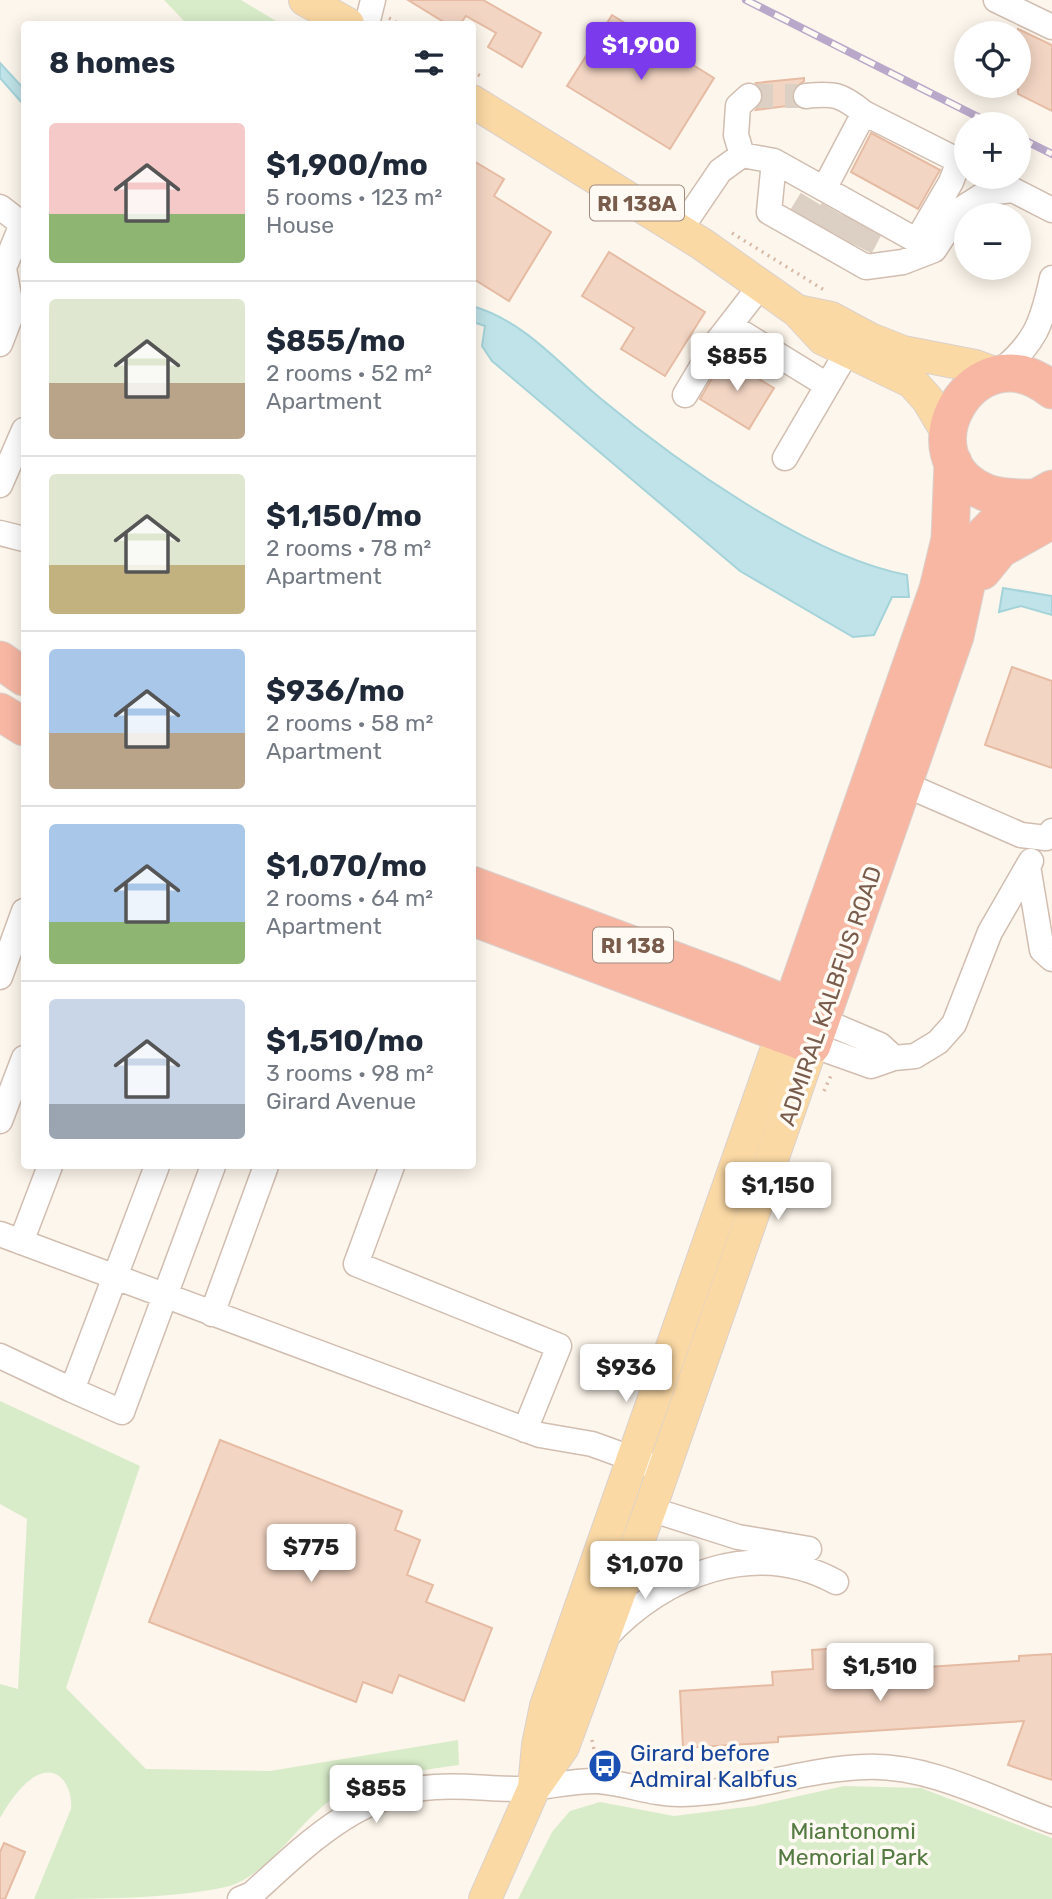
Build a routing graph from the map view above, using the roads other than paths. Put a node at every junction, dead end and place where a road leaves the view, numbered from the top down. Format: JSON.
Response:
{"nodes":[{"id":1,"x":305,"y":0,"type":"edge"},
{"id":2,"x":373,"y":0,"type":"edge"},
{"id":3,"x":996,"y":0,"type":"edge"},
{"id":4,"x":343,"y":21,"type":"edge"},
{"id":5,"x":368,"y":21,"type":"edge"},
{"id":6,"x":1052,"y":27,"type":"edge"},
{"id":7,"x":478,"y":89,"type":"edge"},
{"id":8,"x":749,"y":96,"type":"dead end"},
{"id":9,"x":806,"y":96,"type":"tunnel mouth"},
{"id":10,"x":864,"y":113,"type":"junction"},
{"id":11,"x":742,"y":155,"type":"junction"},
{"id":12,"x":954,"y":159,"type":"edge"},
{"id":13,"x":774,"y":161,"type":"junction"},
{"id":14,"x":954,"y":177,"type":"edge"},
{"id":15,"x":1009,"y":189,"type":"joint"},
{"id":16,"x":0,"y":207,"type":"edge"},
{"id":17,"x":1052,"y":210,"type":"edge"},
{"id":18,"x":686,"y":219,"type":"junction"},
{"id":19,"x":836,"y":222,"type":"junction"},
{"id":20,"x":21,"y":223,"type":"edge"},
{"id":21,"x":21,"y":226,"type":"edge"},
{"id":22,"x":925,"y":245,"type":"junction"},
{"id":23,"x":1052,"y":278,"type":"edge"},
{"id":24,"x":761,"y":285,"type":"junction"},
{"id":25,"x":797,"y":311,"type":"junction"},
{"id":26,"x":731,"y":326,"type":"junction"},
{"id":27,"x":0,"y":344,"type":"edge"},
{"id":28,"x":847,"y":352,"type":"junction"},
{"id":29,"x":997,"y":374,"type":"junction"},
{"id":30,"x":827,"y":386,"type":"junction"},
{"id":31,"x":1052,"y":390,"type":"edge"},
{"id":32,"x":685,"y":395,"type":"dead end"},
{"id":33,"x":21,"y":437,"type":"edge"},
{"id":34,"x":950,"y":447,"type":"junction"},
{"id":35,"x":785,"y":458,"type":"dead end"},
{"id":36,"x":0,"y":485,"type":"edge"},
{"id":37,"x":1049,"y":502,"type":"edge"},
{"id":38,"x":0,"y":533,"type":"edge"},
{"id":39,"x":21,"y":538,"type":"edge"},
{"id":40,"x":0,"y":660,"type":"edge"},
{"id":41,"x":21,"y":675,"type":"edge"},
{"id":42,"x":0,"y":712,"type":"edge"},
{"id":43,"x":21,"y":725,"type":"edge"},
{"id":44,"x":904,"y":784,"type":"junction"},
{"id":45,"x":1049,"y":835,"type":"edge"},
{"id":46,"x":1028,"y":866,"type":"junction"},
{"id":47,"x":476,"y":887,"type":"edge"},
{"id":48,"x":476,"y":918,"type":"edge"},
{"id":49,"x":21,"y":919,"type":"edge"},
{"id":50,"x":1052,"y":959,"type":"edge"},
{"id":51,"x":0,"y":977,"type":"edge"},
{"id":52,"x":802,"y":1026,"type":"junction"},
{"id":53,"x":21,"y":1066,"type":"edge"},
{"id":54,"x":0,"y":1121,"type":"edge"},
{"id":55,"x":48,"y":1169,"type":"edge"},
{"id":56,"x":156,"y":1169,"type":"edge"},
{"id":57,"x":213,"y":1169,"type":"edge"},
{"id":58,"x":265,"y":1169,"type":"edge"},
{"id":59,"x":391,"y":1169,"type":"edge"},
{"id":60,"x":10,"y":1238,"type":"edge"},
{"id":61,"x":115,"y":1278,"type":"junction"},
{"id":62,"x":165,"y":1296,"type":"junction"},
{"id":63,"x":212,"y":1314,"type":"junction"},
{"id":64,"x":0,"y":1356,"type":"edge"},
{"id":65,"x":72,"y":1390,"type":"junction"},
{"id":66,"x":525,"y":1430,"type":"junction"},
{"id":67,"x":649,"y":1465,"type":"junction"},
{"id":68,"x":650,"y":1508,"type":"junction"},
{"id":69,"x":809,"y":1549,"type":"dead end"},
{"id":70,"x":836,"y":1582,"type":"dead end"},
{"id":71,"x":603,"y":1640,"type":"junction"},
{"id":72,"x":534,"y":1788,"type":"junction"},
{"id":73,"x":1052,"y":1821,"type":"edge"},
{"id":74,"x":240,"y":1899,"type":"edge"},
{"id":75,"x":485,"y":1899,"type":"edge"}],
"edges":[{"from":1,"to":4,"type":"main road"},
{"from":2,"to":5,"type":"street"},
{"from":3,"to":6,"type":"street"},
{"from":7,"to":18,"type":"main road","number":"RI 138A"},
{"from":8,"to":11,"type":"street"},
{"from":9,"to":10,"type":"street"},
{"from":10,"to":12,"type":"street"},
{"from":10,"to":19,"type":"street"},
{"from":11,"to":13,"type":"street"},
{"from":11,"to":18,"type":"street"},
{"from":13,"to":19,"type":"street"},
{"from":13,"to":19,"type":"street"},
{"from":14,"to":22,"type":"street"},
{"from":15,"to":17,"type":"street"},
{"from":15,"to":22,"type":"street"},
{"from":16,"to":20,"type":"street"},
{"from":18,"to":24,"type":"main road","number":"RI 138A"},
{"from":19,"to":22,"type":"street"},
{"from":19,"to":22,"type":"street"},
{"from":21,"to":27,"type":"street"},
{"from":23,"to":29,"type":"street"},
{"from":24,"to":25,"type":"main road","number":"RI 138A"},
{"from":24,"to":26,"type":"street"},
{"from":25,"to":28,"type":"main road","number":"RI 138A"},
{"from":25,"to":29,"type":"main road","number":"RI 138A"},
{"from":26,"to":30,"type":"street"},
{"from":26,"to":32,"type":"street"},
{"from":28,"to":30,"type":"street"},
{"from":28,"to":34,"type":"main road","number":"RI 138A"},
{"from":29,"to":31,"type":"highway"},
{"from":29,"to":34,"type":"highway","name":"ADMIRAL KALBFUS ROAD"},
{"from":30,"to":35,"type":"street"},
{"from":33,"to":36,"type":"street"},
{"from":34,"to":37,"type":"highway"},
{"from":34,"to":52,"type":"highway","name":"ADMIRAL KALBFUS ROAD"},
{"from":37,"to":44,"type":"highway","name":"ADMIRAL KALBFUS ROAD"},
{"from":38,"to":39,"type":"street"},
{"from":40,"to":41,"type":"highway"},
{"from":42,"to":43,"type":"highway"},
{"from":44,"to":45,"type":"street"},
{"from":44,"to":52,"type":"highway","name":"ADMIRAL KALBFUS ROAD"},
{"from":45,"to":46,"type":"street"},
{"from":46,"to":50,"type":"street"},
{"from":46,"to":52,"type":"street"},
{"from":47,"to":52,"type":"highway","number":"RI 138"},
{"from":48,"to":52,"type":"highway","number":"RI 138"},
{"from":49,"to":51,"type":"street"},
{"from":52,"to":67,"type":"main road","name":"ADMIRAL KALBFUS ROAD"},
{"from":53,"to":54,"type":"street"},
{"from":55,"to":60,"type":"street"},
{"from":56,"to":61,"type":"street"},
{"from":57,"to":62,"type":"street"},
{"from":58,"to":63,"type":"street"},
{"from":59,"to":66,"type":"street"},
{"from":60,"to":61,"type":"street"},
{"from":61,"to":62,"type":"street"},
{"from":61,"to":65,"type":"street"},
{"from":62,"to":63,"type":"street"},
{"from":62,"to":65,"type":"street"},
{"from":63,"to":66,"type":"street"},
{"from":64,"to":65,"type":"street"},
{"from":66,"to":67,"type":"street"},
{"from":67,"to":68,"type":"main road","name":"ADMIRAL KALBFUS ROAD"},
{"from":67,"to":72,"type":"main road","name":"ADMIRAL KALBFUS ROAD"},
{"from":68,"to":69,"type":"street"},
{"from":68,"to":71,"type":"main road","name":"ADMIRAL KALBFUS ROAD"},
{"from":70,"to":71,"type":"street"},
{"from":71,"to":72,"type":"main road","name":"ADMIRAL KALBFUS ROAD"},
{"from":72,"to":73,"type":"street"},
{"from":72,"to":74,"type":"street"},
{"from":72,"to":75,"type":"main road","name":"ADMIRAL KALBFUS ROAD"}]}
